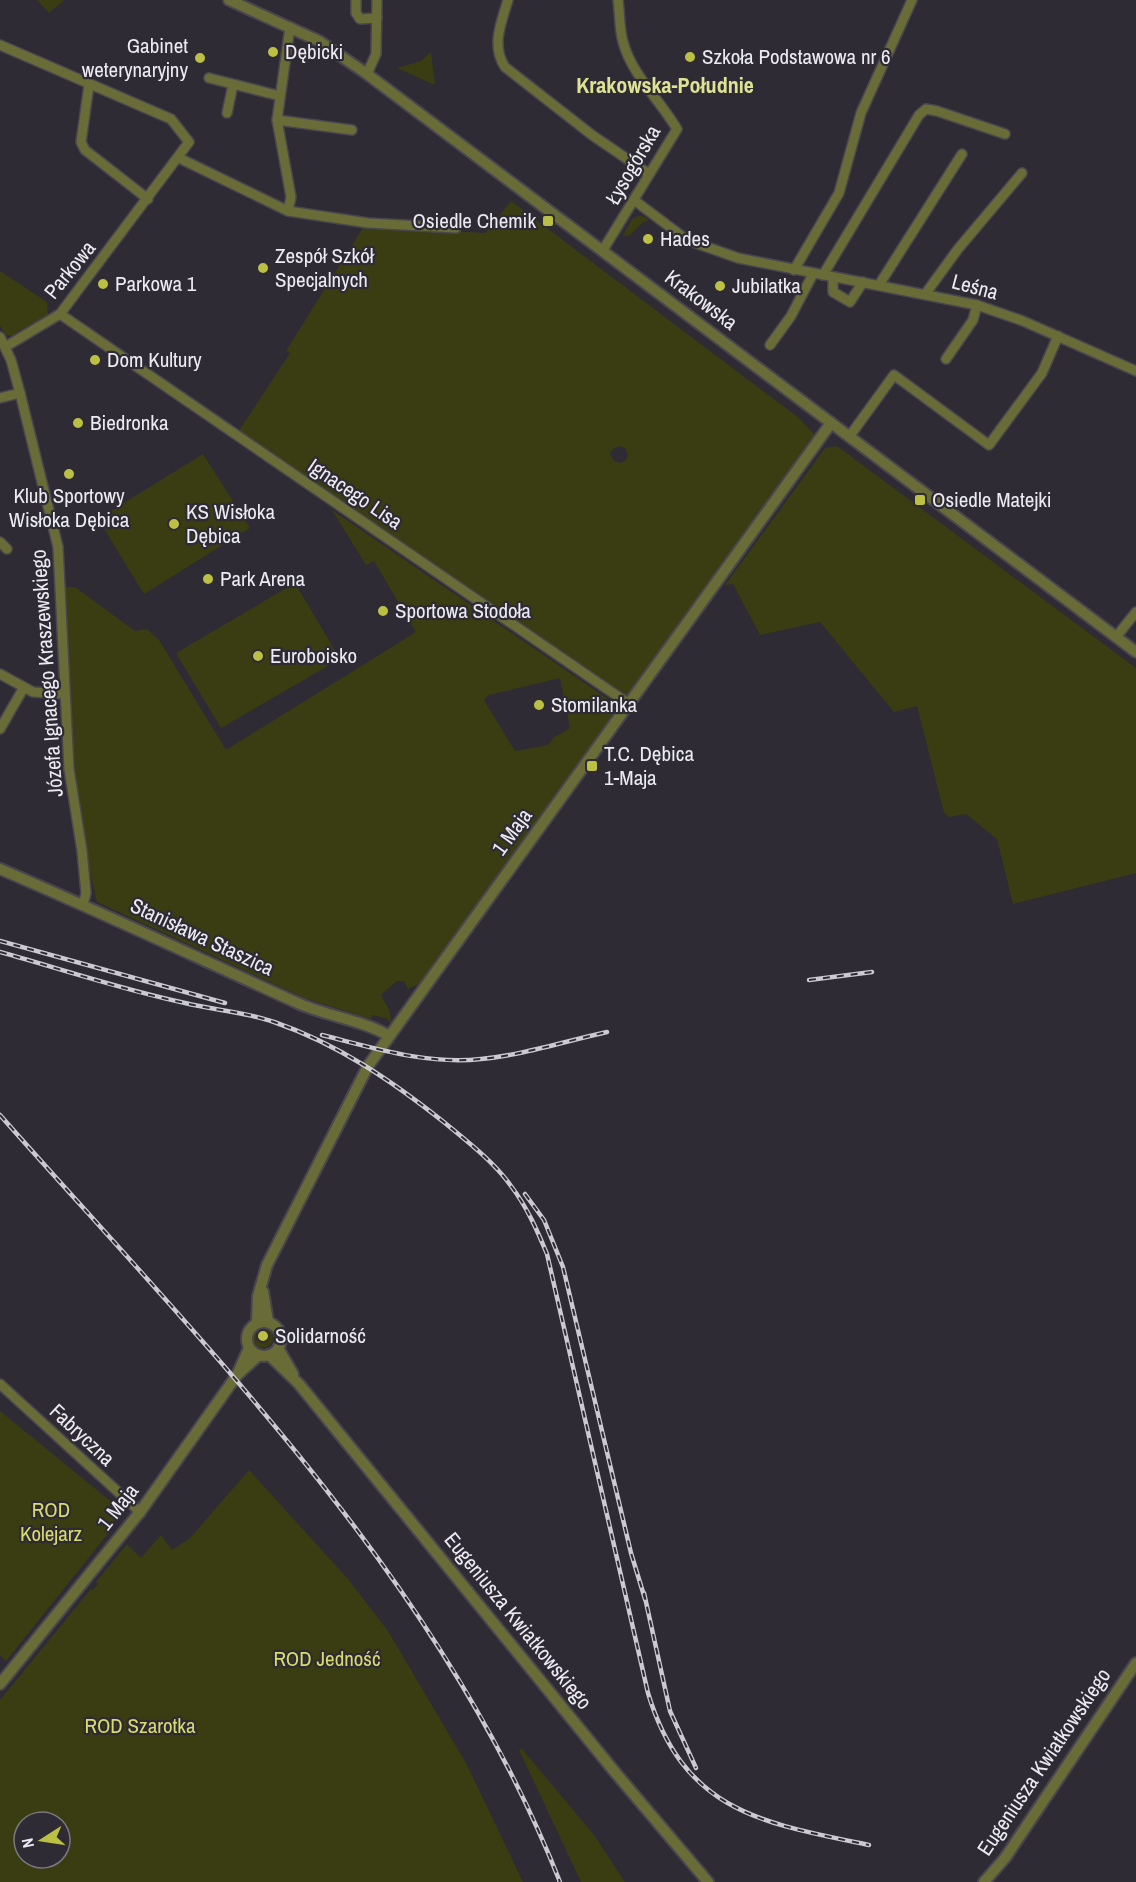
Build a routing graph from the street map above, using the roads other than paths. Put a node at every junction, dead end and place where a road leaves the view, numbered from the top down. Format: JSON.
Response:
{"nodes":[{"id":1,"x":229,"y":0,"type":"edge"},
{"id":2,"x":356,"y":0,"type":"edge"},
{"id":3,"x":376,"y":0,"type":"edge"},
{"id":4,"x":508,"y":0,"type":"edge"},
{"id":5,"x":618,"y":0,"type":"edge"},
{"id":6,"x":912,"y":0,"type":"edge"},
{"id":7,"x":377,"y":18,"type":"junction"},
{"id":8,"x":290,"y":27,"type":"junction"},
{"id":9,"x":0,"y":45,"type":"edge"},
{"id":10,"x":367,"y":74,"type":"junction"},
{"id":11,"x":209,"y":78,"type":"dead end"},
{"id":12,"x":89,"y":84,"type":"junction"},
{"id":13,"x":233,"y":85,"type":"junction"},
{"id":14,"x":280,"y":96,"type":"junction"},
{"id":15,"x":227,"y":113,"type":"dead end"},
{"id":16,"x":277,"y":120,"type":"junction"},
{"id":17,"x":352,"y":130,"type":"dead end"},
{"id":18,"x":1005,"y":134,"type":"dead end"},
{"id":19,"x":962,"y":154,"type":"dead end"},
{"id":20,"x":179,"y":158,"type":"junction"},
{"id":21,"x":1022,"y":173,"type":"dead end"},
{"id":22,"x":649,"y":174,"type":"junction"},
{"id":23,"x":148,"y":199,"type":"junction"},
{"id":24,"x":634,"y":200,"type":"junction"},
{"id":25,"x":288,"y":211,"type":"junction"},
{"id":26,"x":456,"y":228,"type":"dead end"},
{"id":27,"x":603,"y":250,"type":"junction"},
{"id":28,"x":794,"y":270,"type":"junction"},
{"id":29,"x":823,"y":275,"type":"junction"},
{"id":30,"x":862,"y":282,"type":"junction"},
{"id":31,"x":879,"y":285,"type":"junction"},
{"id":32,"x":926,"y":293,"type":"junction"},
{"id":33,"x":977,"y":305,"type":"junction"},
{"id":34,"x":60,"y":314,"type":"junction"},
{"id":35,"x":1058,"y":336,"type":"junction"},
{"id":36,"x":0,"y":337,"type":"edge"},
{"id":37,"x":770,"y":345,"type":"dead end"},
{"id":38,"x":5,"y":347,"type":"junction"},
{"id":39,"x":946,"y":359,"type":"dead end"},
{"id":40,"x":1136,"y":371,"type":"edge"},
{"id":41,"x":20,"y":393,"type":"junction"},
{"id":42,"x":0,"y":398,"type":"edge"},
{"id":43,"x":831,"y":423,"type":"junction"},
{"id":44,"x":849,"y":437,"type":"junction"},
{"id":45,"x":1136,"y":612,"type":"edge"},
{"id":46,"x":1116,"y":637,"type":"junction"},
{"id":47,"x":1136,"y":652,"type":"edge"},
{"id":48,"x":0,"y":674,"type":"edge"},
{"id":49,"x":23,"y":688,"type":"junction"},
{"id":50,"x":64,"y":694,"type":"junction"},
{"id":51,"x":629,"y":704,"type":"junction"},
{"id":52,"x":0,"y":729,"type":"edge"},
{"id":53,"x":0,"y":869,"type":"edge"},
{"id":54,"x":83,"y":905,"type":"junction"},
{"id":55,"x":389,"y":1036,"type":"junction"},
{"id":56,"x":262,"y":1322,"type":"junction"},
{"id":57,"x":249,"y":1348,"type":"junction"},
{"id":58,"x":278,"y":1348,"type":"junction"},
{"id":59,"x":264,"y":1355,"type":"junction"},
{"id":60,"x":237,"y":1375,"type":"junction"},
{"id":61,"x":0,"y":1384,"type":"edge"},
{"id":62,"x":299,"y":1384,"type":"junction"},
{"id":63,"x":140,"y":1512,"type":"junction"},
{"id":64,"x":1136,"y":1663,"type":"edge"},
{"id":65,"x":0,"y":1684,"type":"edge"},
{"id":66,"x":708,"y":1882,"type":"edge"},
{"id":67,"x":984,"y":1882,"type":"edge"}],
"edges":[{"from":1,"to":8,"type":"street","name":"Krakowska"},
{"from":2,"to":7,"type":"street"},
{"from":3,"to":7,"type":"street"},
{"from":4,"to":22,"type":"street"},
{"from":5,"to":22,"type":"street","name":"Łysogórska"},
{"from":6,"to":28,"type":"street"},
{"from":7,"to":10,"type":"street"},
{"from":8,"to":10,"type":"street","name":"Krakowska"},
{"from":8,"to":14,"type":"street"},
{"from":9,"to":12,"type":"street"},
{"from":10,"to":27,"type":"street","name":"Krakowska"},
{"from":11,"to":13,"type":"street"},
{"from":12,"to":20,"type":"street","name":"Parkowa"},
{"from":12,"to":23,"type":"street"},
{"from":13,"to":14,"type":"street"},
{"from":13,"to":15,"type":"street"},
{"from":14,"to":16,"type":"street"},
{"from":16,"to":17,"type":"street"},
{"from":16,"to":25,"type":"street"},
{"from":18,"to":29,"type":"street"},
{"from":19,"to":31,"type":"street"},
{"from":20,"to":23,"type":"street","name":"Parkowa"},
{"from":20,"to":25,"type":"street"},
{"from":21,"to":32,"type":"street"},
{"from":22,"to":24,"type":"street","name":"Łysogórska"},
{"from":23,"to":34,"type":"street","name":"Parkowa"},
{"from":24,"to":27,"type":"street","name":"Łysogórska"},
{"from":24,"to":28,"type":"street","name":"Leśna"},
{"from":25,"to":26,"type":"street"},
{"from":27,"to":43,"type":"street","name":"Krakowska"},
{"from":28,"to":29,"type":"street","name":"Leśna"},
{"from":29,"to":30,"type":"street","name":"Leśna"},
{"from":29,"to":30,"type":"street"},
{"from":29,"to":37,"type":"street"},
{"from":30,"to":31,"type":"street","name":"Leśna"},
{"from":31,"to":32,"type":"street","name":"Leśna"},
{"from":32,"to":33,"type":"street","name":"Leśna"},
{"from":33,"to":35,"type":"street","name":"Leśna"},
{"from":33,"to":39,"type":"street"},
{"from":34,"to":38,"type":"street","name":"Parkowa"},
{"from":34,"to":51,"type":"street","name":"Ignacego Lisa"},
{"from":35,"to":40,"type":"street","name":"Leśna"},
{"from":35,"to":44,"type":"street"},
{"from":36,"to":38,"type":"street","name":"Józefa Ignacego Kraszewskiego"},
{"from":38,"to":41,"type":"street","name":"Józefa Ignacego Kraszewskiego"},
{"from":41,"to":42,"type":"street"},
{"from":41,"to":50,"type":"street","name":"Józefa Ignacego Kraszewskiego"},
{"from":43,"to":44,"type":"street","name":"Krakowska"},
{"from":43,"to":51,"type":"street","name":"1 Maja"},
{"from":44,"to":46,"type":"street","name":"Krakowska"},
{"from":45,"to":46,"type":"street"},
{"from":46,"to":47,"type":"street","name":"Krakowska"},
{"from":48,"to":49,"type":"street"},
{"from":49,"to":50,"type":"street"},
{"from":49,"to":52,"type":"street"},
{"from":50,"to":54,"type":"street","name":"Józefa Ignacego Kraszewskiego"},
{"from":51,"to":55,"type":"street","name":"1 Maja"},
{"from":53,"to":54,"type":"street","name":"Stanisława Staszica"},
{"from":54,"to":55,"type":"street","name":"Stanisława Staszica"},
{"from":55,"to":56,"type":"street","name":"1 Maja"},
{"from":56,"to":57,"type":"street"},
{"from":56,"to":58,"type":"street"},
{"from":57,"to":59,"type":"street"},
{"from":57,"to":60,"type":"street","name":"1 Maja"},
{"from":58,"to":59,"type":"street"},
{"from":58,"to":62,"type":"street","name":"Eugeniusza Kwiatkowskiego"},
{"from":59,"to":60,"type":"street","name":"1 Maja"},
{"from":59,"to":62,"type":"street","name":"Eugeniusza Kwiatkowskiego"},
{"from":60,"to":63,"type":"street","name":"1 Maja"},
{"from":61,"to":63,"type":"street","name":"Fabryczna"},
{"from":62,"to":66,"type":"street","name":"Eugeniusza Kwiatkowskiego"},
{"from":63,"to":65,"type":"street","name":"1 Maja"},
{"from":64,"to":67,"type":"street","name":"Eugeniusza Kwiatkowskiego"}]}
